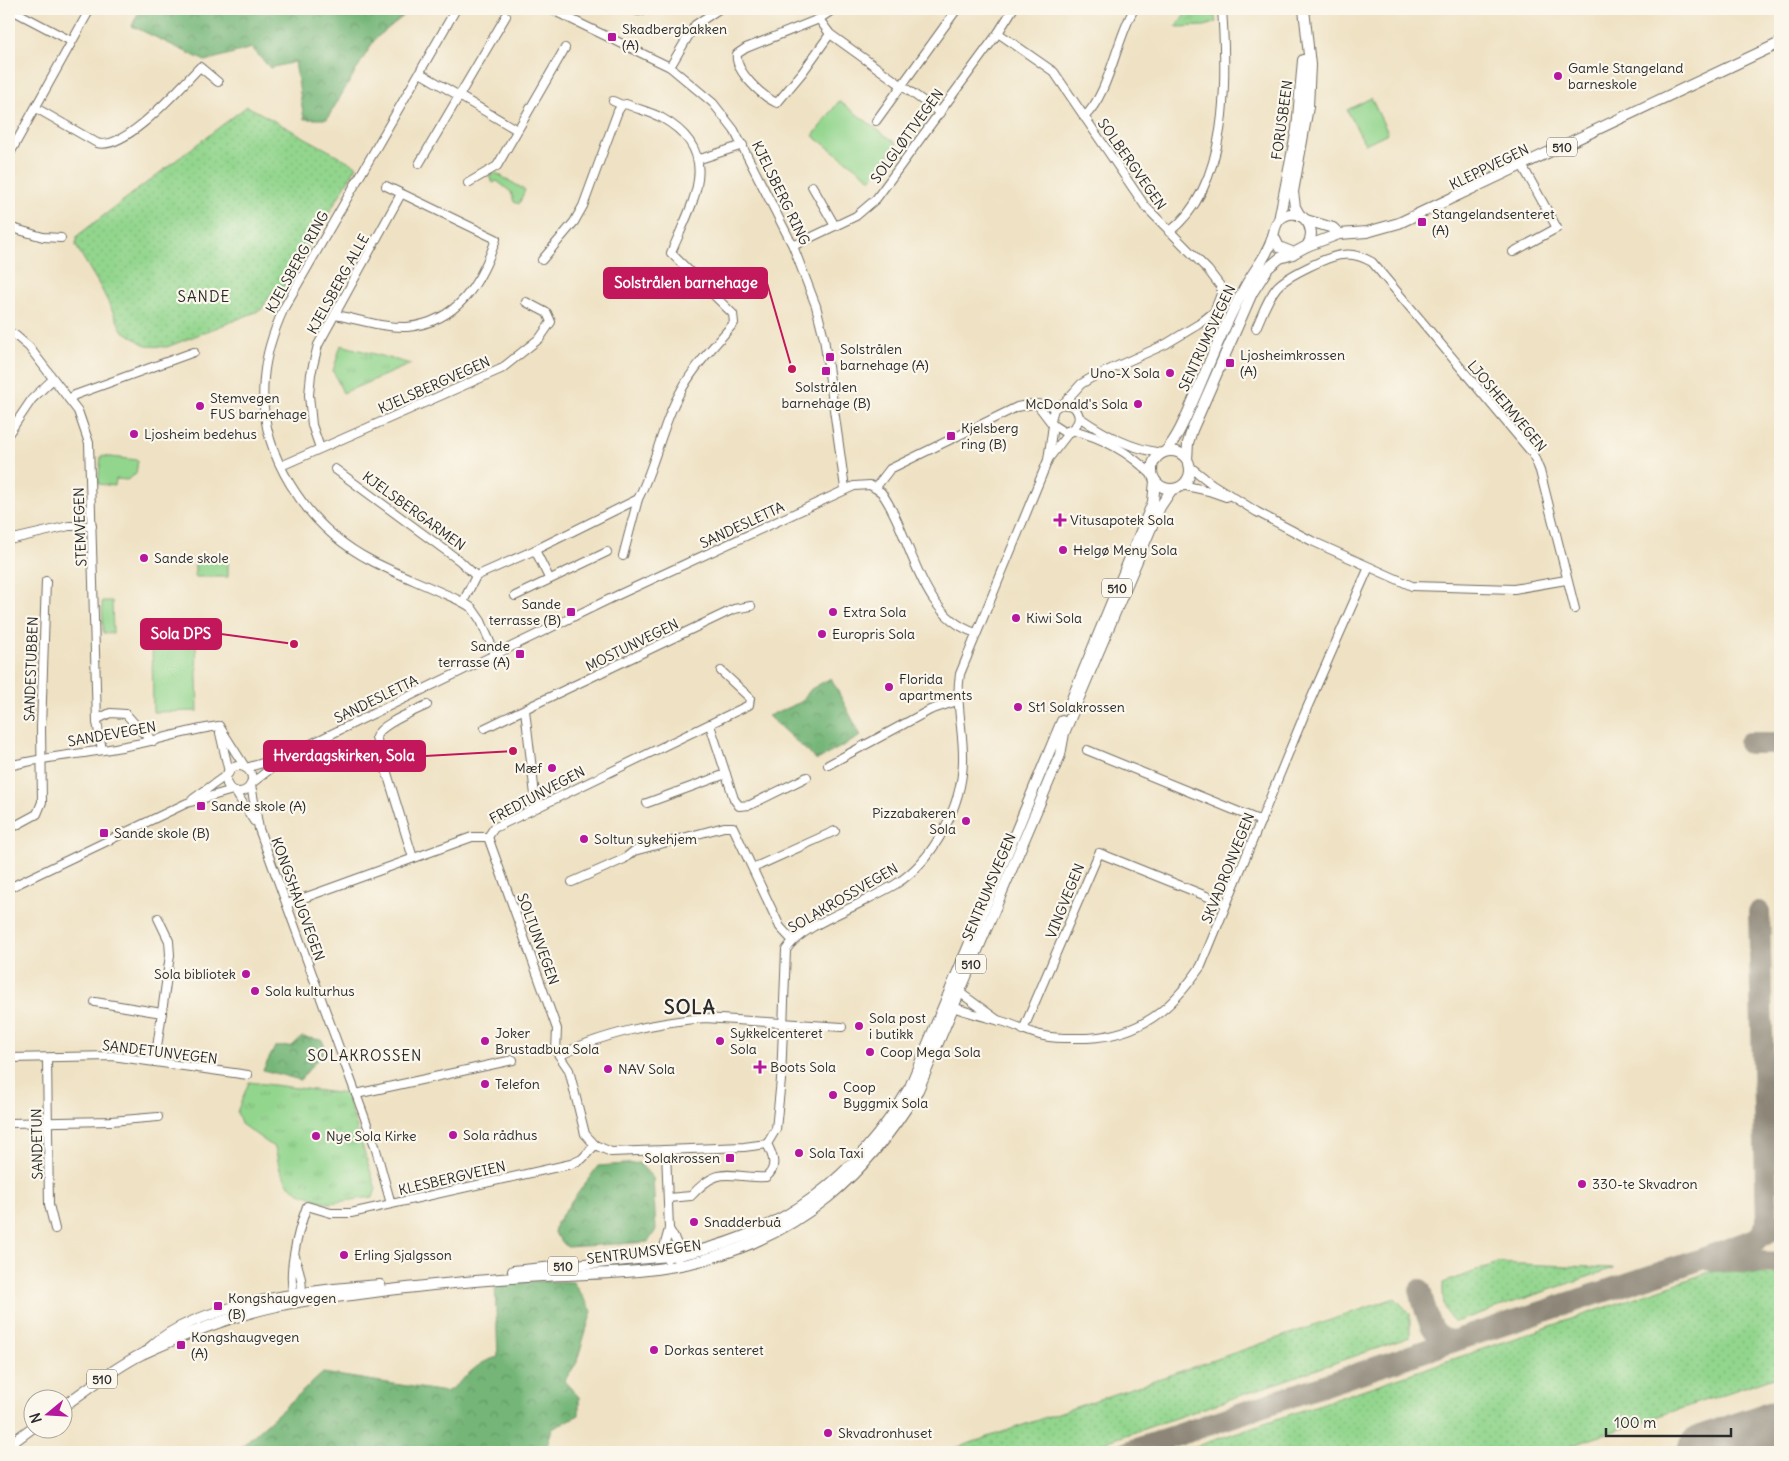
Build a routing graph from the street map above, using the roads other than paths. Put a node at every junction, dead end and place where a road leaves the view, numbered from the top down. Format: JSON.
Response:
{"nodes":[{"id":1,"x":10,"y":9,"type":"edge"},
{"id":2,"x":90,"y":9,"type":"edge"},
{"id":3,"x":456,"y":9,"type":"edge"},
{"id":4,"x":550,"y":9,"type":"edge"},
{"id":5,"x":630,"y":9,"type":"edge"},
{"id":6,"x":646,"y":9,"type":"edge"},
{"id":7,"x":718,"y":9,"type":"edge"},
{"id":8,"x":834,"y":9,"type":"edge"},
{"id":9,"x":957,"y":9,"type":"edge"},
{"id":10,"x":1013,"y":9,"type":"edge"},
{"id":11,"x":1134,"y":9,"type":"edge"},
{"id":12,"x":1222,"y":9,"type":"edge"},
{"id":13,"x":1304,"y":9,"type":"edge"},
{"id":14,"x":506,"y":16,"type":"dead end"},
{"id":15,"x":819,"y":20,"type":"junction"},
{"id":16,"x":1305,"y":22,"type":"junction"},
{"id":17,"x":998,"y":33,"type":"junction"},
{"id":18,"x":830,"y":34,"type":"junction"},
{"id":19,"x":71,"y":41,"type":"junction"},
{"id":20,"x":1780,"y":43,"type":"edge"},
{"id":21,"x":565,"y":48,"type":"dead end"},
{"id":22,"x":670,"y":67,"type":"junction"},
{"id":23,"x":420,"y":73,"type":"junction"},
{"id":24,"x":218,"y":82,"type":"dead end"},
{"id":25,"x":902,"y":84,"type":"junction"},
{"id":26,"x":459,"y":96,"type":"junction"},
{"id":27,"x":613,"y":100,"type":"dead end"},
{"id":28,"x":622,"y":105,"type":"junction"},
{"id":29,"x":36,"y":108,"type":"junction"},
{"id":30,"x":940,"y":113,"type":"junction"},
{"id":31,"x":1084,"y":117,"type":"junction"},
{"id":32,"x":876,"y":121,"type":"dead end"},
{"id":33,"x":517,"y":130,"type":"junction"},
{"id":34,"x":743,"y":145,"type":"junction"},
{"id":35,"x":9,"y":155,"type":"edge"},
{"id":36,"x":700,"y":159,"type":"junction"},
{"id":37,"x":419,"y":164,"type":"dead end"},
{"id":38,"x":1522,"y":165,"type":"junction"},
{"id":39,"x":468,"y":183,"type":"dead end"},
{"id":40,"x":386,"y":186,"type":"dead end"},
{"id":41,"x":812,"y":186,"type":"dead end"},
{"id":42,"x":401,"y":194,"type":"junction"},
{"id":43,"x":1303,"y":218,"type":"junction"},
{"id":44,"x":1279,"y":220,"type":"junction"},
{"id":45,"x":835,"y":226,"type":"junction"},
{"id":46,"x":9,"y":227,"type":"edge"},
{"id":47,"x":1169,"y":232,"type":"junction"},
{"id":48,"x":1340,"y":234,"type":"junction"},
{"id":49,"x":1273,"y":235,"type":"junction"},
{"id":50,"x":61,"y":238,"type":"dead end"},
{"id":51,"x":793,"y":246,"type":"junction"},
{"id":52,"x":1307,"y":246,"type":"junction"},
{"id":53,"x":1513,"y":252,"type":"dead end"},
{"id":54,"x":1294,"y":253,"type":"junction"},
{"id":55,"x":542,"y":260,"type":"dead end"},
{"id":56,"x":526,"y":302,"type":"dead end"},
{"id":57,"x":335,"y":315,"type":"junction"},
{"id":58,"x":1256,"y":328,"type":"dead end"},
{"id":59,"x":9,"y":333,"type":"edge"},
{"id":60,"x":194,"y":352,"type":"dead end"},
{"id":61,"x":52,"y":380,"type":"junction"},
{"id":62,"x":1077,"y":390,"type":"junction"},
{"id":63,"x":69,"y":399,"type":"junction"},
{"id":64,"x":1037,"y":404,"type":"junction"},
{"id":65,"x":1060,"y":405,"type":"junction"},
{"id":66,"x":1078,"y":413,"type":"junction"},
{"id":67,"x":1052,"y":423,"type":"junction"},
{"id":68,"x":1070,"y":430,"type":"junction"},
{"id":69,"x":9,"y":433,"type":"edge"},
{"id":70,"x":320,"y":448,"type":"junction"},
{"id":71,"x":1164,"y":452,"type":"junction"},
{"id":72,"x":1048,"y":460,"type":"junction"},
{"id":73,"x":1188,"y":463,"type":"junction"},
{"id":74,"x":282,"y":466,"type":"junction"},
{"id":75,"x":335,"y":469,"type":"dead end"},
{"id":76,"x":1154,"y":478,"type":"junction"},
{"id":77,"x":876,"y":487,"type":"junction"},
{"id":78,"x":1177,"y":487,"type":"junction"},
{"id":79,"x":845,"y":488,"type":"junction"},
{"id":80,"x":638,"y":499,"type":"junction"},
{"id":81,"x":1237,"y":501,"type":"junction"},
{"id":82,"x":92,"y":526,"type":"junction"},
{"id":83,"x":9,"y":540,"type":"edge"},
{"id":84,"x":535,"y":550,"type":"junction"},
{"id":85,"x":607,"y":552,"type":"dead end"},
{"id":86,"x":623,"y":556,"type":"dead end"},
{"id":87,"x":1369,"y":567,"type":"junction"},
{"id":88,"x":476,"y":576,"type":"junction"},
{"id":89,"x":549,"y":578,"type":"junction"},
{"id":90,"x":1566,"y":580,"type":"junction"},
{"id":91,"x":46,"y":581,"type":"dead end"},
{"id":92,"x":515,"y":596,"type":"dead end"},
{"id":93,"x":463,"y":602,"type":"junction"},
{"id":94,"x":750,"y":606,"type":"dead end"},
{"id":95,"x":1575,"y":609,"type":"dead end"},
{"id":96,"x":976,"y":633,"type":"junction"},
{"id":97,"x":496,"y":656,"type":"junction"},
{"id":98,"x":721,"y":671,"type":"dead end"},
{"id":99,"x":957,"y":701,"type":"junction"},
{"id":100,"x":427,"y":706,"type":"dead end"},
{"id":101,"x":525,"y":710,"type":"junction"},
{"id":102,"x":97,"y":722,"type":"junction"},
{"id":103,"x":710,"y":724,"type":"junction"},
{"id":104,"x":219,"y":726,"type":"junction"},
{"id":105,"x":484,"y":728,"type":"dead end"},
{"id":106,"x":154,"y":741,"type":"junction"},
{"id":107,"x":102,"y":750,"type":"junction"},
{"id":108,"x":1087,"y":750,"type":"dead end"},
{"id":109,"x":286,"y":756,"type":"junction"},
{"id":110,"x":41,"y":758,"type":"junction"},
{"id":111,"x":828,"y":765,"type":"dead end"},
{"id":112,"x":9,"y":766,"type":"edge"},
{"id":113,"x":245,"y":768,"type":"junction"},
{"id":114,"x":228,"y":773,"type":"junction"},
{"id":115,"x":726,"y":774,"type":"junction"},
{"id":116,"x":807,"y":777,"type":"dead end"},
{"id":117,"x":251,"y":784,"type":"junction"},
{"id":118,"x":234,"y":791,"type":"junction"},
{"id":119,"x":187,"y":803,"type":"junction"},
{"id":120,"x":646,"y":804,"type":"dead end"},
{"id":121,"x":538,"y":806,"type":"junction"},
{"id":122,"x":1261,"y":821,"type":"junction"},
{"id":123,"x":13,"y":827,"type":"dead end"},
{"id":124,"x":259,"y":829,"type":"junction"},
{"id":125,"x":835,"y":831,"type":"dead end"},
{"id":126,"x":488,"y":837,"type":"junction"},
{"id":127,"x":413,"y":858,"type":"junction"},
{"id":128,"x":753,"y":868,"type":"junction"},
{"id":129,"x":572,"y":882,"type":"dead end"},
{"id":130,"x":9,"y":888,"type":"edge"},
{"id":131,"x":288,"y":904,"type":"junction"},
{"id":132,"x":1226,"y":904,"type":"junction"},
{"id":133,"x":158,"y":918,"type":"dead end"},
{"id":134,"x":792,"y":940,"type":"junction"},
{"id":135,"x":959,"y":992,"type":"junction"},
{"id":136,"x":947,"y":998,"type":"junction"},
{"id":137,"x":95,"y":1002,"type":"dead end"},
{"id":138,"x":953,"y":1007,"type":"junction"},
{"id":139,"x":162,"y":1012,"type":"junction"},
{"id":140,"x":1000,"y":1021,"type":"junction"},
{"id":141,"x":783,"y":1022,"type":"junction"},
{"id":142,"x":842,"y":1027,"type":"dead end"},
{"id":143,"x":1024,"y":1030,"type":"junction"},
{"id":144,"x":558,"y":1054,"type":"junction"},
{"id":145,"x":9,"y":1058,"type":"edge"},
{"id":146,"x":47,"y":1059,"type":"junction"},
{"id":147,"x":513,"y":1060,"type":"dead end"},
{"id":148,"x":155,"y":1062,"type":"junction"},
{"id":149,"x":248,"y":1075,"type":"dead end"},
{"id":150,"x":356,"y":1094,"type":"junction"},
{"id":151,"x":158,"y":1117,"type":"dead end"},
{"id":152,"x":50,"y":1122,"type":"junction"},
{"id":153,"x":9,"y":1123,"type":"edge"},
{"id":154,"x":767,"y":1144,"type":"junction"},
{"id":155,"x":595,"y":1145,"type":"junction"},
{"id":156,"x":666,"y":1151,"type":"junction"},
{"id":157,"x":668,"y":1198,"type":"junction"},
{"id":158,"x":391,"y":1204,"type":"junction"},
{"id":159,"x":55,"y":1229,"type":"dead end"},
{"id":160,"x":669,"y":1229,"type":"junction"},
{"id":161,"x":679,"y":1255,"type":"junction"},
{"id":162,"x":665,"y":1256,"type":"junction"},
{"id":163,"x":673,"y":1266,"type":"junction"},
{"id":164,"x":297,"y":1296,"type":"junction"},
{"id":165,"x":72,"y":1400,"type":"edge"},
{"id":166,"x":22,"y":1435,"type":"edge"},
{"id":167,"x":9,"y":1445,"type":"edge"}],
"edges":[{"from":1,"to":19,"type":"street"},
{"from":2,"to":19,"type":"street"},
{"from":3,"to":23,"type":"street","name":"KJELSBERG RING"},
{"from":4,"to":22,"type":"street","name":"KJELSBERG RING"},
{"from":5,"to":6,"type":"street"},
{"from":7,"to":22,"type":"street"},
{"from":8,"to":15,"type":"street"},
{"from":9,"to":25,"type":"street"},
{"from":10,"to":17,"type":"street","name":"SOLGLØTTVEGEN"},
{"from":11,"to":31,"type":"street"},
{"from":12,"to":47,"type":"street"},
{"from":13,"to":16,"type":"main road","name":"FORUSBEEN"},
{"from":14,"to":26,"type":"street"},
{"from":15,"to":18,"type":"street"},
{"from":15,"to":18,"type":"street"},
{"from":16,"to":43,"type":"main road","name":"FORUSBEEN"},
{"from":16,"to":44,"type":"main road","name":"FORUSBEEN"},
{"from":17,"to":30,"type":"street","name":"SOLGLØTTVEGEN"},
{"from":17,"to":31,"type":"street","name":"SOLBERGVEGEN"},
{"from":18,"to":25,"type":"street"},
{"from":19,"to":29,"type":"street"},
{"from":20,"to":38,"type":"main road","name":"KLEPPVEGEN","number":"510"},
{"from":21,"to":33,"type":"street"},
{"from":22,"to":34,"type":"street","name":"KJELSBERG RING"},
{"from":23,"to":26,"type":"street"},
{"from":23,"to":74,"type":"street","name":"KJELSBERG RING"},
{"from":24,"to":29,"type":"street"},
{"from":25,"to":30,"type":"street"},
{"from":25,"to":32,"type":"street"},
{"from":26,"to":33,"type":"street"},
{"from":26,"to":37,"type":"street"},
{"from":27,"to":28,"type":"street"},
{"from":28,"to":36,"type":"street"},
{"from":28,"to":55,"type":"street"},
{"from":29,"to":35,"type":"street"},
{"from":30,"to":45,"type":"street","name":"SOLGLØTTVEGEN"},
{"from":31,"to":47,"type":"street","name":"SOLBERGVEGEN"},
{"from":33,"to":39,"type":"street"},
{"from":34,"to":36,"type":"street"},
{"from":34,"to":51,"type":"street","name":"KJELSBERG RING"},
{"from":36,"to":80,"type":"street"},
{"from":38,"to":48,"type":"main road","name":"KLEPPVEGEN","number":"510"},
{"from":38,"to":53,"type":"street"},
{"from":40,"to":42,"type":"street"},
{"from":41,"to":45,"type":"street"},
{"from":42,"to":57,"type":"street","name":"KJELSBERG ALLE"},
{"from":42,"to":57,"type":"street"},
{"from":43,"to":44,"type":"main road"},
{"from":43,"to":48,"type":"main road"},
{"from":43,"to":52,"type":"main road"},
{"from":44,"to":49,"type":"main road","number":"510"},
{"from":45,"to":51,"type":"street","name":"SOLGLØTTVEGEN"},
{"from":46,"to":50,"type":"street"},
{"from":47,"to":62,"type":"street","name":"SOLBERGVEGEN"},
{"from":48,"to":52,"type":"main road","name":"KLEPPVEGEN","number":"510"},
{"from":49,"to":54,"type":"main road"},
{"from":49,"to":71,"type":"main road","name":"SENTRUMSVEGEN","number":"510"},
{"from":51,"to":79,"type":"street","name":"KJELSBERG RING"},
{"from":52,"to":54,"type":"main road","number":"510"},
{"from":54,"to":73,"type":"main road","name":"SENTRUMSVEGEN","number":"510"},
{"from":56,"to":70,"type":"street","name":"KJELSBERGVEGEN"},
{"from":57,"to":70,"type":"street","name":"KJELSBERG ALLE"},
{"from":58,"to":90,"type":"street","name":"LJOSHEIMVEGEN"},
{"from":59,"to":61,"type":"street","name":"STEMVEGEN"},
{"from":60,"to":63,"type":"street"},
{"from":61,"to":63,"type":"street","name":"STEMVEGEN"},
{"from":61,"to":69,"type":"street"},
{"from":62,"to":65,"type":"street","name":"SOLBERGVEGEN"},
{"from":62,"to":66,"type":"street"},
{"from":63,"to":82,"type":"street","name":"STEMVEGEN"},
{"from":64,"to":65,"type":"street"},
{"from":64,"to":67,"type":"street"},
{"from":64,"to":77,"type":"street"},
{"from":65,"to":66,"type":"street"},
{"from":65,"to":67,"type":"street"},
{"from":66,"to":68,"type":"street"},
{"from":66,"to":71,"type":"street"},
{"from":67,"to":68,"type":"street"},
{"from":67,"to":72,"type":"street"},
{"from":68,"to":72,"type":"street"},
{"from":68,"to":76,"type":"street"},
{"from":70,"to":74,"type":"street","name":"KJELSBERGVEGEN"},
{"from":71,"to":73,"type":"main road"},
{"from":71,"to":76,"type":"main road","name":"SENTRUMSVEGEN","number":"510"},
{"from":72,"to":96,"type":"street"},
{"from":73,"to":78,"type":"main road","name":"SENTRUMSVEGEN","number":"510"},
{"from":73,"to":81,"type":"street"},
{"from":74,"to":93,"type":"street","name":"KJELSBERG RING"},
{"from":75,"to":88,"type":"street","name":"KJELSBERGARMEN"},
{"from":76,"to":78,"type":"main road"},
{"from":76,"to":136,"type":"main road","name":"SENTRUMSVEGEN","number":"510"},
{"from":77,"to":79,"type":"street","name":"SANDESLETTA"},
{"from":77,"to":96,"type":"street"},
{"from":78,"to":81,"type":"street"},
{"from":78,"to":135,"type":"main road","name":"SENTRUMSVEGEN","number":"510"},
{"from":79,"to":97,"type":"street","name":"SANDESLETTA"},
{"from":80,"to":84,"type":"street"},
{"from":80,"to":86,"type":"street"},
{"from":81,"to":87,"type":"street"},
{"from":82,"to":83,"type":"street"},
{"from":82,"to":102,"type":"street","name":"STEMVEGEN"},
{"from":84,"to":88,"type":"street"},
{"from":84,"to":89,"type":"street"},
{"from":85,"to":89,"type":"street"},
{"from":87,"to":90,"type":"street"},
{"from":87,"to":122,"type":"street","name":"SKVADRONVEGEN"},
{"from":88,"to":93,"type":"street"},
{"from":89,"to":92,"type":"street"},
{"from":90,"to":95,"type":"street","name":"LJOSHEIMVEGEN"},
{"from":91,"to":110,"type":"street","name":"SANDESTUBBEN"},
{"from":93,"to":97,"type":"street","name":"KJELSBERG RING"},
{"from":94,"to":101,"type":"street","name":"MOSTUNVEGEN"},
{"from":96,"to":99,"type":"street","name":"SOLAKROSSVEGEN"},
{"from":97,"to":109,"type":"street","name":"SANDESLETTA"},
{"from":98,"to":103,"type":"street","name":"FREDTUNVEGEN"},
{"from":99,"to":111,"type":"street"},
{"from":99,"to":134,"type":"street","name":"SOLAKROSSVEGEN"},
{"from":100,"to":127,"type":"street"},
{"from":101,"to":105,"type":"street","name":"MOSTUNVEGEN"},
{"from":101,"to":121,"type":"street"},
{"from":102,"to":106,"type":"street"},
{"from":102,"to":107,"type":"street","name":"STEMVEGEN"},
{"from":103,"to":115,"type":"street"},
{"from":103,"to":121,"type":"street","name":"FREDTUNVEGEN"},
{"from":104,"to":106,"type":"street","name":"SANDEVEGEN"},
{"from":104,"to":113,"type":"street"},
{"from":104,"to":114,"type":"street"},
{"from":106,"to":107,"type":"street","name":"SANDEVEGEN"},
{"from":107,"to":110,"type":"street","name":"SANDEVEGEN"},
{"from":108,"to":122,"type":"street"},
{"from":109,"to":113,"type":"street","name":"SANDESLETTA"},
{"from":109,"to":117,"type":"street","name":"SANDESLETTA"},
{"from":110,"to":112,"type":"street","name":"SANDEVEGEN"},
{"from":110,"to":123,"type":"street","name":"SANDESTUBBEN"},
{"from":113,"to":114,"type":"street","name":"SANDESLETTA"},
{"from":113,"to":117,"type":"street"},
{"from":114,"to":118,"type":"street"},
{"from":114,"to":119,"type":"street","name":"SANDESLETTA"},
{"from":115,"to":116,"type":"street"},
{"from":115,"to":120,"type":"street"},
{"from":117,"to":118,"type":"street","name":"SANDESLETTA"},
{"from":117,"to":124,"type":"street","name":"KONGSHAUGVEGEN"},
{"from":118,"to":119,"type":"street","name":"SANDESLETTA"},
{"from":118,"to":124,"type":"street","name":"KONGSHAUGVEGEN"},
{"from":119,"to":130,"type":"street","name":"SANDESLETTA"},
{"from":121,"to":126,"type":"street","name":"FREDTUNVEGEN"},
{"from":122,"to":132,"type":"street","name":"SKVADRONVEGEN"},
{"from":124,"to":131,"type":"street","name":"KONGSHAUGVEGEN"},
{"from":125,"to":128,"type":"street"},
{"from":126,"to":127,"type":"street","name":"FREDTUNVEGEN"},
{"from":126,"to":144,"type":"street","name":"SOLTUNVEGEN"},
{"from":127,"to":131,"type":"street","name":"FREDTUNVEGEN"},
{"from":128,"to":129,"type":"street"},
{"from":128,"to":134,"type":"street"},
{"from":131,"to":150,"type":"street","name":"KONGSHAUGVEGEN"},
{"from":132,"to":143,"type":"street","name":"SKVADRONVEGEN"},
{"from":132,"to":143,"type":"street","name":"VINGVEGEN"},
{"from":133,"to":139,"type":"street"},
{"from":134,"to":141,"type":"street","name":"SOLAKROSSVEGEN"},
{"from":135,"to":136,"type":"street"},
{"from":135,"to":138,"type":"main road","name":"SENTRUMSVEGEN","number":"510"},
{"from":135,"to":140,"type":"street","name":"SKVADRONVEGEN"},
{"from":136,"to":138,"type":"street"},
{"from":136,"to":161,"type":"main road","name":"SENTRUMSVEGEN","number":"510"},
{"from":137,"to":139,"type":"street"},
{"from":138,"to":140,"type":"street","name":"SKVADRONVEGEN"},
{"from":138,"to":163,"type":"main road","name":"SENTRUMSVEGEN","number":"510"},
{"from":139,"to":148,"type":"street"},
{"from":140,"to":143,"type":"street","name":"SKVADRONVEGEN"},
{"from":141,"to":142,"type":"street"},
{"from":141,"to":144,"type":"street"},
{"from":141,"to":154,"type":"street","name":"SOLAKROSSVEGEN"},
{"from":144,"to":155,"type":"street"},
{"from":145,"to":146,"type":"street","name":"SANDETUNVEGEN"},
{"from":146,"to":148,"type":"street","name":"SANDETUNVEGEN"},
{"from":146,"to":152,"type":"street","name":"SANDETUN"},
{"from":147,"to":150,"type":"street"},
{"from":148,"to":149,"type":"street","name":"SANDETUNVEGEN"},
{"from":150,"to":158,"type":"street","name":"KONGSHAUGVEGEN"},
{"from":151,"to":152,"type":"street"},
{"from":152,"to":153,"type":"street"},
{"from":152,"to":159,"type":"street","name":"SANDETUN"},
{"from":154,"to":156,"type":"street"},
{"from":154,"to":157,"type":"street"},
{"from":155,"to":156,"type":"street"},
{"from":155,"to":158,"type":"street","name":"KLESBERGVEIEN"},
{"from":156,"to":157,"type":"street"},
{"from":157,"to":160,"type":"street"},
{"from":158,"to":164,"type":"street","name":"KLESBERGVEIEN"},
{"from":160,"to":161,"type":"street"},
{"from":160,"to":162,"type":"street"},
{"from":161,"to":162,"type":"main road","name":"SENTRUMSVEGEN","number":"510"},
{"from":161,"to":163,"type":"street"},
{"from":162,"to":163,"type":"street"},
{"from":162,"to":164,"type":"main road","name":"SENTRUMSVEGEN","number":"510"},
{"from":163,"to":164,"type":"main road","name":"SENTRUMSVEGEN","number":"510"},
{"from":164,"to":165,"type":"main road","name":"SENTRUMSVEGEN","number":"510"},
{"from":166,"to":167,"type":"main road"}]}
